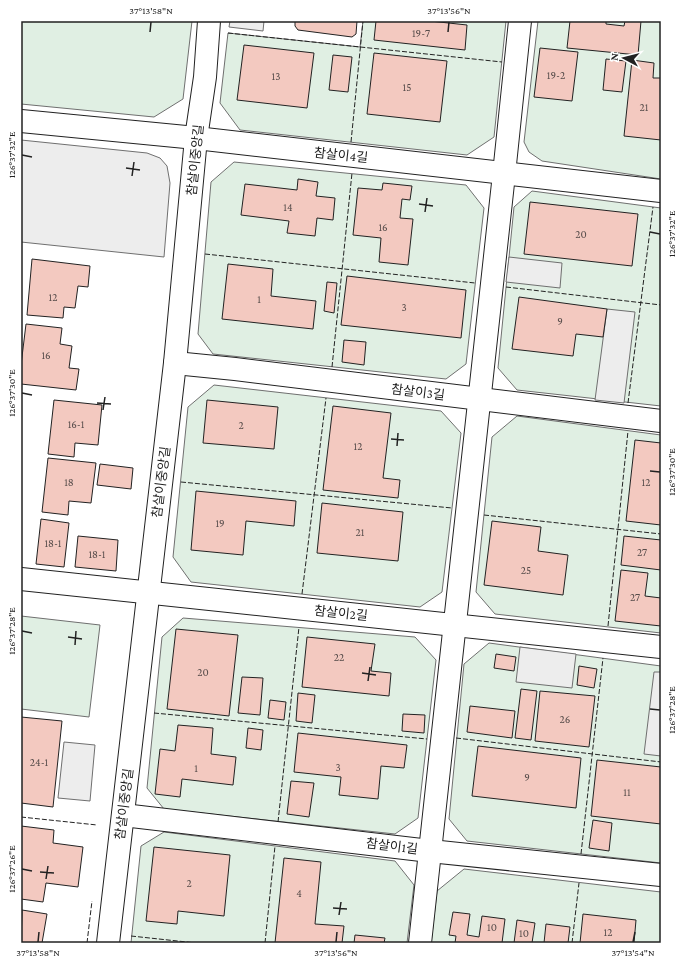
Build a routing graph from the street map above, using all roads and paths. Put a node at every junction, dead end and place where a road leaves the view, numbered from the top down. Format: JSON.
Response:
{"nodes":[{"id":1,"x":209,"y":21,"type":"edge"},
{"id":2,"x":520,"y":21,"type":"edge"},
{"id":3,"x":21,"y":121,"type":"edge"},
{"id":4,"x":196,"y":138,"type":"junction"},
{"id":5,"x":504,"y":174,"type":"junction"},
{"id":6,"x":661,"y":191,"type":"edge"},
{"id":7,"x":176,"y":363,"type":"junction"},
{"id":8,"x":480,"y":399,"type":"junction"},
{"id":9,"x":661,"y":421,"type":"edge"},
{"id":10,"x":21,"y":579,"type":"edge"},
{"id":11,"x":148,"y":593,"type":"junction"},
{"id":12,"x":455,"y":625,"type":"junction"},
{"id":13,"x":661,"y":647,"type":"edge"},
{"id":14,"x":123,"y":815,"type":"junction"},
{"id":15,"x":430,"y":851,"type":"junction"},
{"id":16,"x":661,"y":876,"type":"edge"},
{"id":17,"x":108,"y":943,"type":"edge"},
{"id":18,"x":420,"y":943,"type":"edge"}],
"edges":[{"from":1,"to":4,"type":"street","name":"참살이중앙길"},
{"from":2,"to":5,"type":"street"},
{"from":3,"to":4,"type":"street","name":"참살이4길"},
{"from":4,"to":5,"type":"street","name":"참살이4길"},
{"from":4,"to":7,"type":"street","name":"참살이중앙길"},
{"from":5,"to":6,"type":"street","name":"참살이4길"},
{"from":5,"to":8,"type":"street"},
{"from":7,"to":8,"type":"street","name":"참살이3길"},
{"from":7,"to":11,"type":"street","name":"참살이중앙길"},
{"from":8,"to":9,"type":"street","name":"참살이3길"},
{"from":8,"to":12,"type":"street"},
{"from":10,"to":11,"type":"street","name":"참살이2길"},
{"from":11,"to":12,"type":"street","name":"참살이2길"},
{"from":11,"to":14,"type":"street","name":"참살이중앙길"},
{"from":12,"to":13,"type":"street","name":"참살이2길"},
{"from":12,"to":15,"type":"street"},
{"from":14,"to":15,"type":"street","name":"참살이1길"},
{"from":14,"to":17,"type":"street","name":"참살이중앙길"},
{"from":15,"to":16,"type":"street","name":"참살이1길"},
{"from":15,"to":18,"type":"street"}]}
